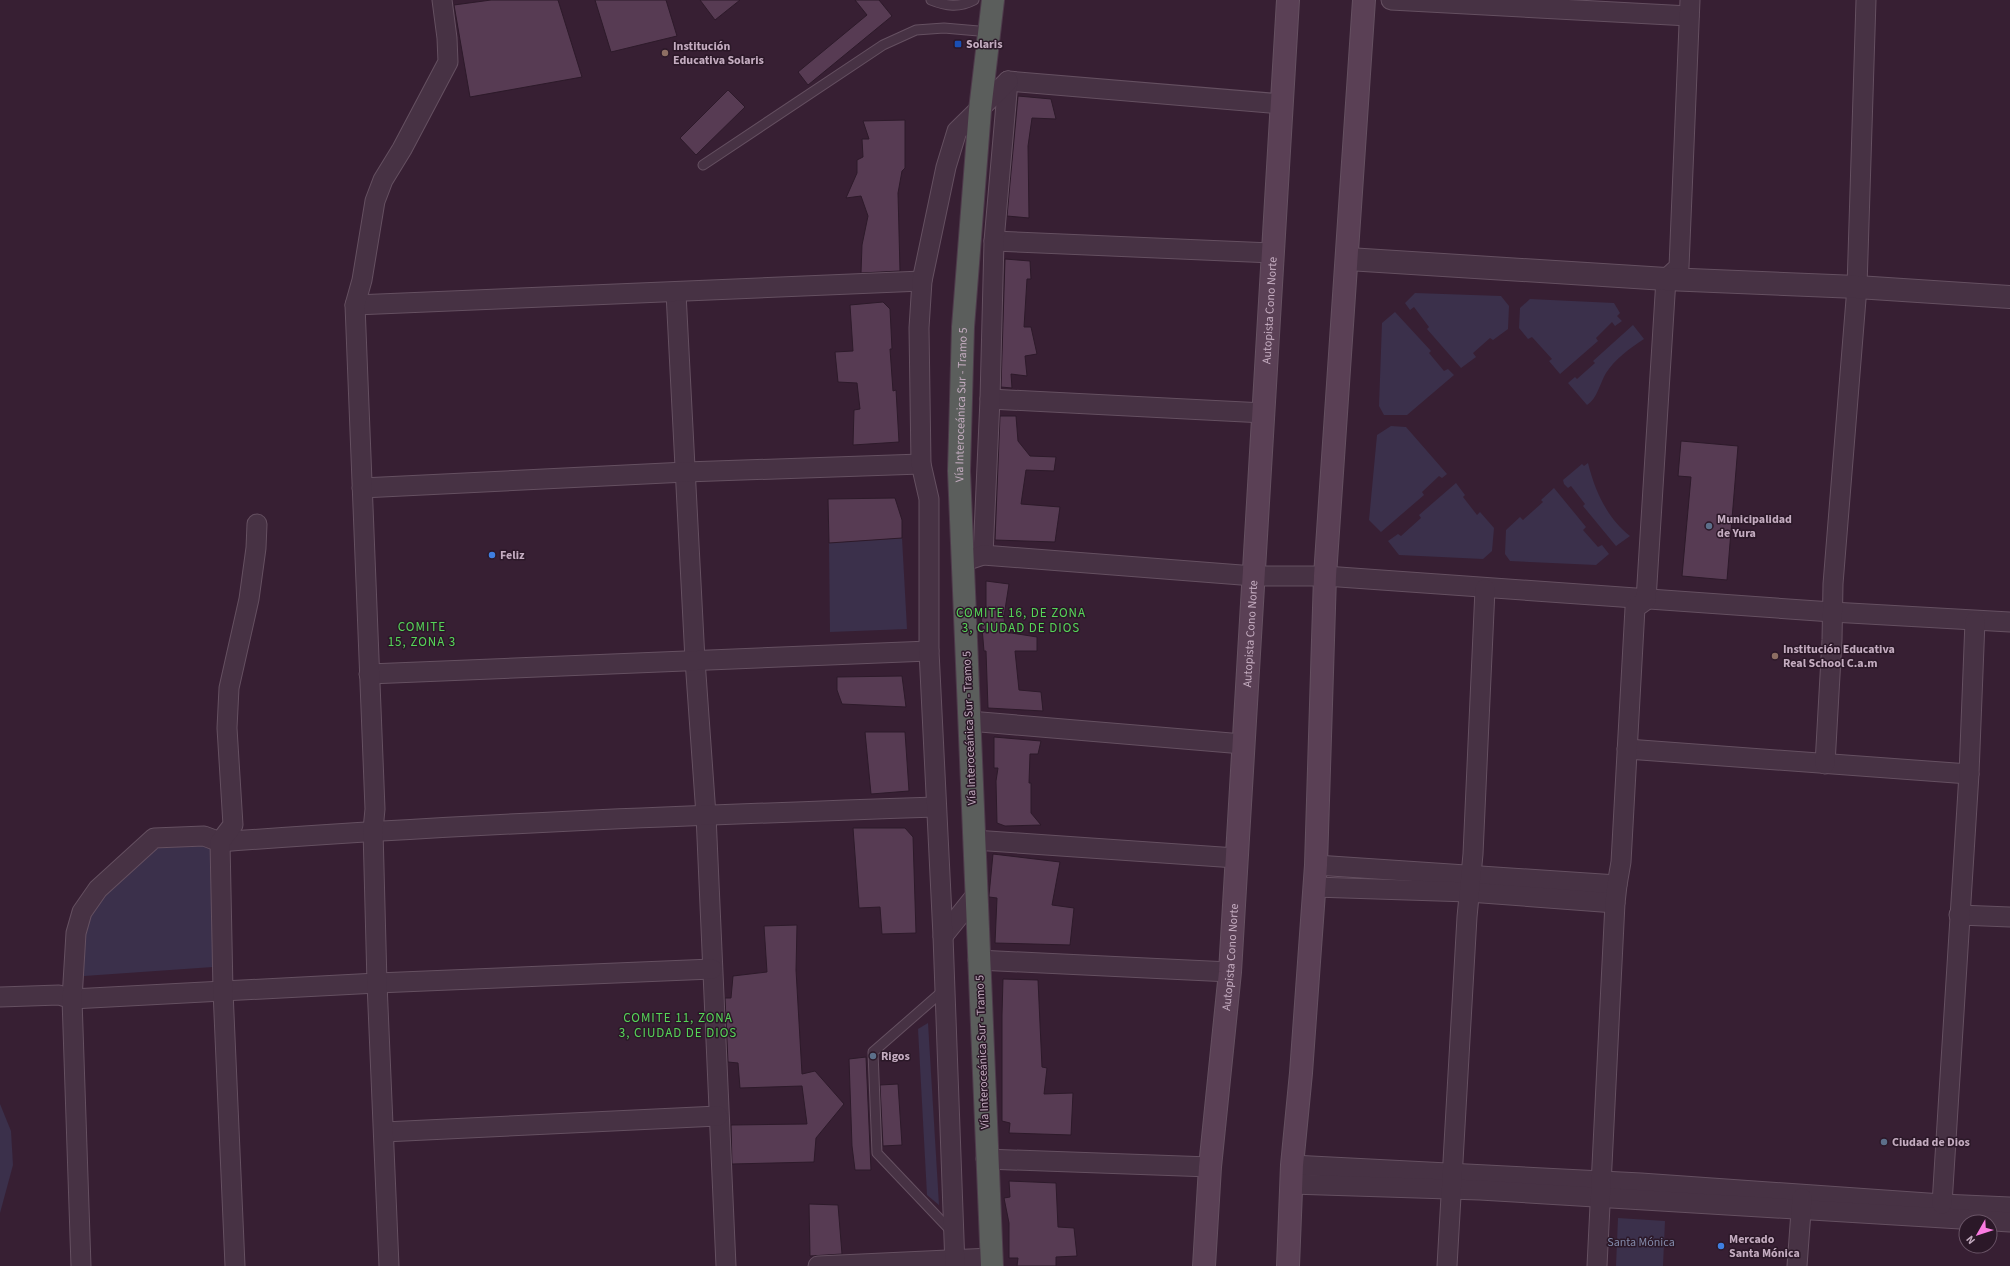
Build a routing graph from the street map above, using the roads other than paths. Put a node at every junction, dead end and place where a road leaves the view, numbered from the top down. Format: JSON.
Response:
{"nodes":[{"id":1,"x":442,"y":0,"type":"edge"},
{"id":2,"x":931,"y":0,"type":"edge"},
{"id":3,"x":974,"y":0,"type":"edge"},
{"id":4,"x":993,"y":0,"type":"edge"},
{"id":5,"x":1288,"y":0,"type":"edge"},
{"id":6,"x":1364,"y":0,"type":"edge"},
{"id":7,"x":1391,"y":0,"type":"edge"},
{"id":8,"x":1866,"y":0,"type":"edge"},
{"id":9,"x":1689,"y":8,"type":"edge"},
{"id":10,"x":990,"y":32,"type":"junction"},
{"id":11,"x":1008,"y":81,"type":"junction"},
{"id":12,"x":1282,"y":104,"type":"junction"},
{"id":13,"x":980,"y":110,"type":"junction"},
{"id":14,"x":703,"y":165,"type":"dead end"},
{"id":15,"x":994,"y":241,"type":"junction"},
{"id":16,"x":1273,"y":253,"type":"junction"},
{"id":17,"x":1348,"y":259,"type":"junction"},
{"id":18,"x":1666,"y":279,"type":"junction"},
{"id":19,"x":922,"y":282,"type":"junction"},
{"id":20,"x":1857,"y":287,"type":"junction"},
{"id":21,"x":676,"y":293,"type":"junction"},
{"id":22,"x":2010,"y":297,"type":"edge"},
{"id":23,"x":355,"y":305,"type":"junction"},
{"id":24,"x":990,"y":399,"type":"junction"},
{"id":25,"x":1264,"y":413,"type":"junction"},
{"id":26,"x":921,"y":464,"type":"junction"},
{"id":27,"x":686,"y":472,"type":"junction"},
{"id":28,"x":362,"y":488,"type":"junction"},
{"id":29,"x":257,"y":524,"type":"dead end"},
{"id":30,"x":983,"y":555,"type":"junction"},
{"id":31,"x":962,"y":562,"type":"junction"},
{"id":32,"x":1254,"y":576,"type":"junction"},
{"id":33,"x":1325,"y":576,"type":"junction"},
{"id":34,"x":1485,"y":589,"type":"junction"},
{"id":35,"x":1646,"y":600,"type":"junction"},
{"id":36,"x":1832,"y":612,"type":"junction"},
{"id":37,"x":1975,"y":621,"type":"junction"},
{"id":38,"x":2010,"y":622,"type":"edge"},
{"id":39,"x":929,"y":651,"type":"junction"},
{"id":40,"x":695,"y":660,"type":"junction"},
{"id":41,"x":369,"y":674,"type":"junction"},
{"id":42,"x":969,"y":721,"type":"junction"},
{"id":43,"x":1243,"y":744,"type":"junction"},
{"id":44,"x":1627,"y":749,"type":"junction"},
{"id":45,"x":1825,"y":764,"type":"junction"},
{"id":46,"x":1969,"y":774,"type":"junction"},
{"id":47,"x":936,"y":807,"type":"junction"},
{"id":48,"x":706,"y":814,"type":"junction"},
{"id":49,"x":373,"y":830,"type":"junction"},
{"id":50,"x":974,"y":840,"type":"junction"},
{"id":51,"x":220,"y":842,"type":"junction"},
{"id":52,"x":1236,"y":858,"type":"junction"},
{"id":53,"x":1316,"y":865,"type":"junction"},
{"id":54,"x":1470,"y":883,"type":"junction"},
{"id":55,"x":1617,"y":885,"type":"junction"},
{"id":56,"x":1314,"y":887,"type":"junction"},
{"id":57,"x":976,"y":895,"type":"junction"},
{"id":58,"x":1615,"y":903,"type":"junction"},
{"id":59,"x":1959,"y":915,"type":"junction"},
{"id":60,"x":2010,"y":917,"type":"edge"},
{"id":61,"x":943,"y":936,"type":"junction"},
{"id":62,"x":978,"y":960,"type":"junction"},
{"id":63,"x":712,"y":969,"type":"junction"},
{"id":64,"x":1230,"y":972,"type":"junction"},
{"id":65,"x":377,"y":983,"type":"junction"},
{"id":66,"x":945,"y":989,"type":"junction"},
{"id":67,"x":223,"y":991,"type":"junction"},
{"id":68,"x":0,"y":997,"type":"edge"},
{"id":69,"x":72,"y":999,"type":"junction"},
{"id":70,"x":718,"y":1116,"type":"junction"},
{"id":71,"x":384,"y":1132,"type":"junction"},
{"id":72,"x":986,"y":1159,"type":"junction"},
{"id":73,"x":1210,"y":1167,"type":"junction"},
{"id":74,"x":1292,"y":1175,"type":"junction"},
{"id":75,"x":1451,"y":1181,"type":"junction"},
{"id":76,"x":1602,"y":1189,"type":"junction"},
{"id":77,"x":1802,"y":1201,"type":"junction"},
{"id":78,"x":1942,"y":1204,"type":"junction"},
{"id":79,"x":2010,"y":1207,"type":"edge"},
{"id":80,"x":2010,"y":1222,"type":"edge"},
{"id":81,"x":952,"y":1232,"type":"junction"},
{"id":82,"x":992,"y":1262,"type":"edge"},
{"id":83,"x":954,"y":1263,"type":"edge"},
{"id":84,"x":81,"y":1266,"type":"edge"},
{"id":85,"x":235,"y":1266,"type":"edge"},
{"id":86,"x":390,"y":1266,"type":"edge"},
{"id":87,"x":726,"y":1266,"type":"edge"},
{"id":88,"x":818,"y":1266,"type":"edge"},
{"id":89,"x":1204,"y":1266,"type":"edge"},
{"id":90,"x":1288,"y":1266,"type":"edge"},
{"id":91,"x":1447,"y":1266,"type":"edge"},
{"id":92,"x":1597,"y":1266,"type":"edge"},
{"id":93,"x":1797,"y":1266,"type":"edge"}],
"edges":[{"from":1,"to":23,"type":"street"},
{"from":2,"to":3,"type":"lane"},
{"from":4,"to":10,"type":"highway","name":"Vía Interoceánica Sur - Tramo 5"},
{"from":5,"to":12,"type":"main road","name":"Autopista Cono Norte"},
{"from":6,"to":17,"type":"main road"},
{"from":7,"to":9,"type":"street"},
{"from":8,"to":20,"type":"street"},
{"from":9,"to":18,"type":"street"},
{"from":10,"to":13,"type":"highway","name":"Vía Interoceánica Sur - Tramo 5"},
{"from":10,"to":14,"type":"lane"},
{"from":11,"to":12,"type":"street"},
{"from":11,"to":13,"type":"street"},
{"from":11,"to":15,"type":"street"},
{"from":12,"to":16,"type":"main road","name":"Autopista Cono Norte"},
{"from":13,"to":19,"type":"street"},
{"from":13,"to":31,"type":"highway","name":"Vía Interoceánica Sur - Tramo 5"},
{"from":15,"to":16,"type":"street"},
{"from":15,"to":24,"type":"street"},
{"from":16,"to":25,"type":"main road","name":"Autopista Cono Norte"},
{"from":17,"to":18,"type":"street"},
{"from":17,"to":33,"type":"main road"},
{"from":18,"to":20,"type":"street"},
{"from":18,"to":35,"type":"street"},
{"from":19,"to":21,"type":"street"},
{"from":19,"to":26,"type":"street"},
{"from":20,"to":22,"type":"street"},
{"from":20,"to":36,"type":"street"},
{"from":21,"to":23,"type":"street"},
{"from":21,"to":27,"type":"street"},
{"from":23,"to":28,"type":"street"},
{"from":24,"to":25,"type":"street"},
{"from":24,"to":30,"type":"street"},
{"from":25,"to":32,"type":"main road","name":"Autopista Cono Norte"},
{"from":26,"to":27,"type":"street"},
{"from":26,"to":39,"type":"street"},
{"from":27,"to":28,"type":"street"},
{"from":27,"to":40,"type":"street"},
{"from":28,"to":41,"type":"street"},
{"from":29,"to":51,"type":"street"},
{"from":30,"to":31,"type":"street"},
{"from":30,"to":32,"type":"street"},
{"from":31,"to":42,"type":"highway","name":"Vía Interoceánica Sur - Tramo 5"},
{"from":32,"to":33,"type":"street"},
{"from":32,"to":43,"type":"main road","name":"Autopista Cono Norte"},
{"from":33,"to":34,"type":"street"},
{"from":33,"to":53,"type":"main road"},
{"from":34,"to":35,"type":"street"},
{"from":34,"to":54,"type":"street"},
{"from":35,"to":36,"type":"street"},
{"from":35,"to":44,"type":"street"},
{"from":36,"to":37,"type":"street"},
{"from":36,"to":45,"type":"street"},
{"from":37,"to":38,"type":"street"},
{"from":37,"to":46,"type":"street"},
{"from":39,"to":40,"type":"street"},
{"from":39,"to":47,"type":"street"},
{"from":40,"to":41,"type":"street"},
{"from":40,"to":48,"type":"street"},
{"from":41,"to":49,"type":"street"},
{"from":42,"to":43,"type":"street"},
{"from":42,"to":50,"type":"highway","name":"Vía Interoceánica Sur - Tramo 5"},
{"from":43,"to":52,"type":"main road","name":"Autopista Cono Norte"},
{"from":44,"to":45,"type":"street"},
{"from":44,"to":55,"type":"street"},
{"from":45,"to":46,"type":"street"},
{"from":46,"to":59,"type":"street"},
{"from":47,"to":48,"type":"street"},
{"from":47,"to":61,"type":"street"},
{"from":48,"to":49,"type":"street"},
{"from":48,"to":63,"type":"street"},
{"from":49,"to":51,"type":"street"},
{"from":49,"to":65,"type":"street"},
{"from":50,"to":52,"type":"street"},
{"from":50,"to":57,"type":"highway","name":"Vía Interoceánica Sur - Tramo 5"},
{"from":51,"to":67,"type":"street"},
{"from":51,"to":69,"type":"street"},
{"from":52,"to":64,"type":"main road","name":"Autopista Cono Norte"},
{"from":53,"to":54,"type":"street"},
{"from":53,"to":56,"type":"main road"},
{"from":54,"to":55,"type":"street"},
{"from":54,"to":56,"type":"street"},
{"from":54,"to":58,"type":"street"},
{"from":54,"to":75,"type":"street"},
{"from":55,"to":58,"type":"street"},
{"from":56,"to":74,"type":"main road"},
{"from":57,"to":61,"type":"street"},
{"from":57,"to":62,"type":"highway","name":"Vía Interoceánica Sur - Tramo 5"},
{"from":58,"to":76,"type":"street"},
{"from":59,"to":60,"type":"street"},
{"from":59,"to":78,"type":"street"},
{"from":61,"to":66,"type":"street"},
{"from":62,"to":64,"type":"street"},
{"from":62,"to":72,"type":"highway","name":"Vía Interoceánica Sur - Tramo 5"},
{"from":63,"to":65,"type":"street"},
{"from":63,"to":70,"type":"street"},
{"from":64,"to":73,"type":"main road","name":"Autopista Cono Norte"},
{"from":65,"to":67,"type":"street"},
{"from":65,"to":71,"type":"street"},
{"from":66,"to":81,"type":"street"},
{"from":66,"to":81,"type":"lane"},
{"from":67,"to":69,"type":"street"},
{"from":67,"to":85,"type":"street"},
{"from":68,"to":69,"type":"street"},
{"from":69,"to":84,"type":"street"},
{"from":70,"to":71,"type":"street"},
{"from":70,"to":87,"type":"street"},
{"from":71,"to":86,"type":"street"},
{"from":72,"to":73,"type":"street"},
{"from":72,"to":82,"type":"highway","name":"Vía Interoceánica Sur - Tramo 5"},
{"from":73,"to":89,"type":"main road","name":"Autopista Cono Norte"},
{"from":74,"to":75,"type":"street"},
{"from":74,"to":90,"type":"main road"},
{"from":75,"to":76,"type":"street"},
{"from":75,"to":91,"type":"street"},
{"from":76,"to":77,"type":"street"},
{"from":76,"to":92,"type":"street"},
{"from":77,"to":78,"type":"street"},
{"from":77,"to":80,"type":"street"},
{"from":77,"to":93,"type":"street"},
{"from":78,"to":79,"type":"street"},
{"from":81,"to":83,"type":"street"},
{"from":82,"to":83,"type":"street"},
{"from":83,"to":88,"type":"street"}]}
